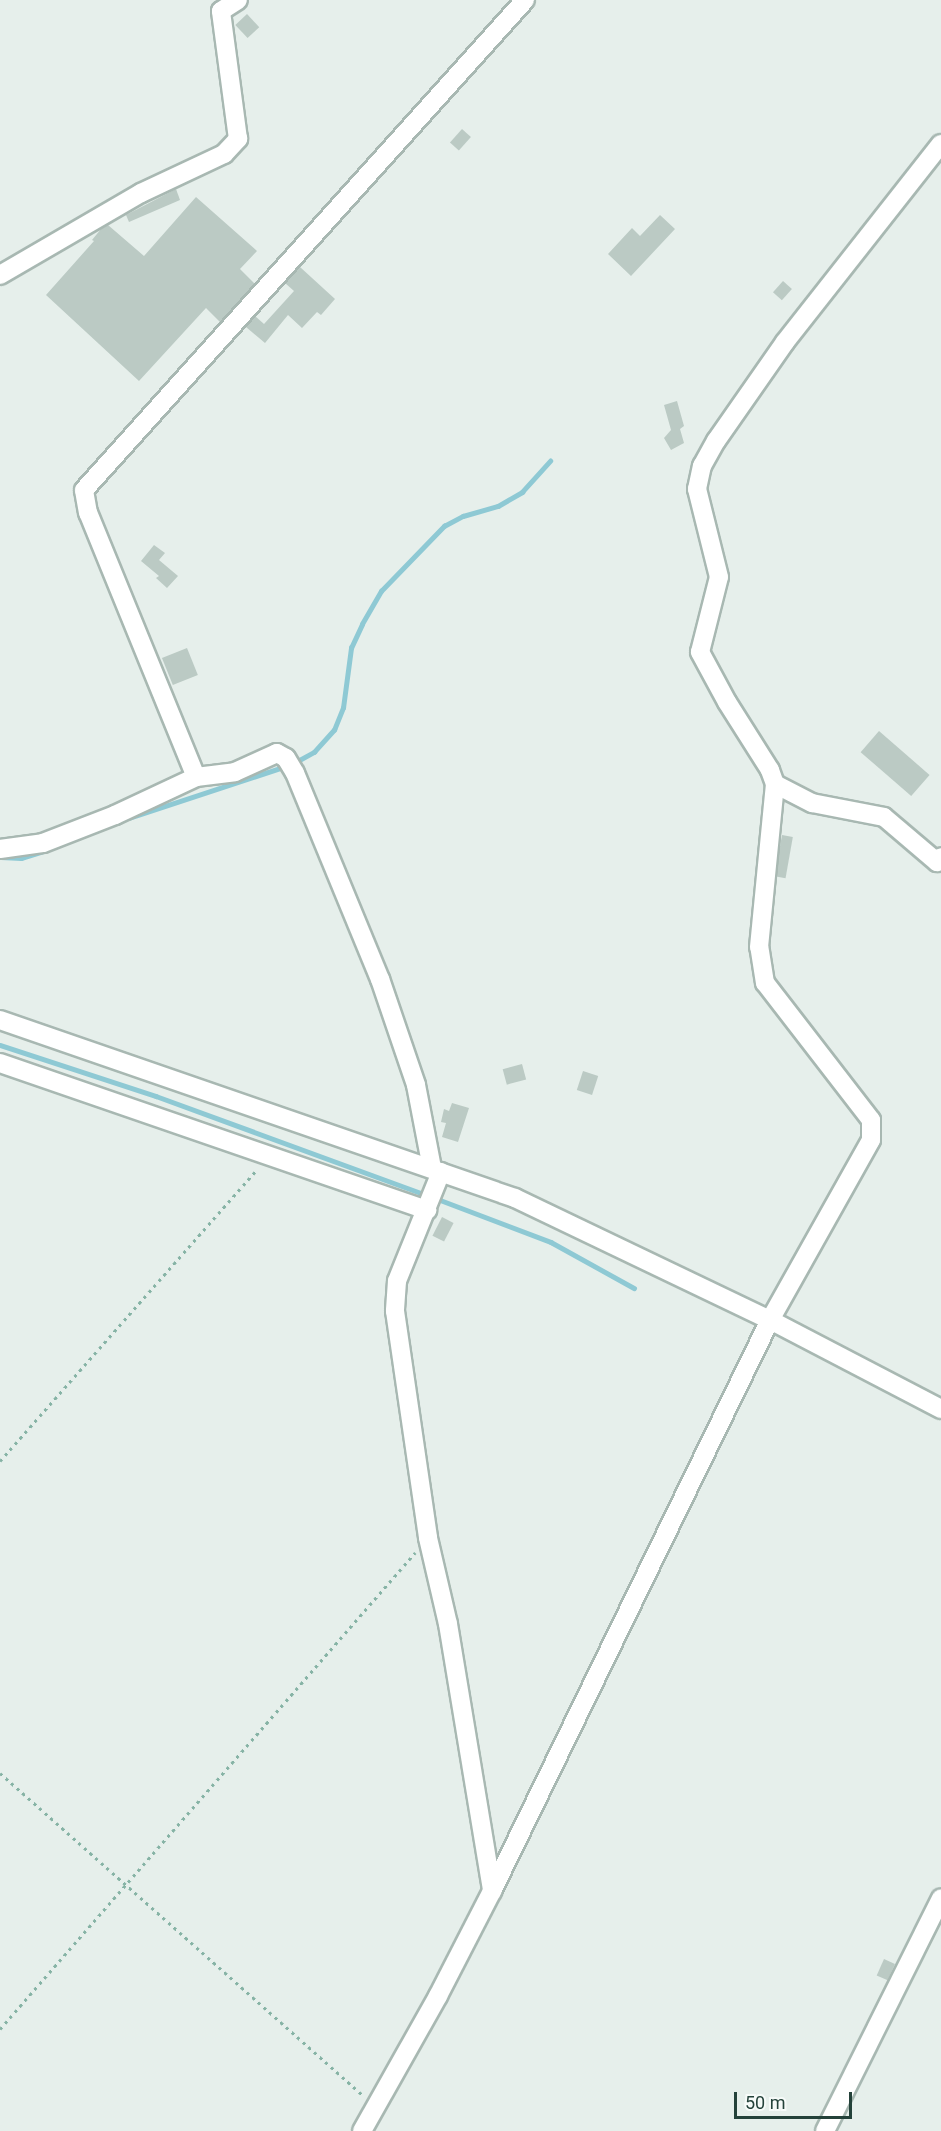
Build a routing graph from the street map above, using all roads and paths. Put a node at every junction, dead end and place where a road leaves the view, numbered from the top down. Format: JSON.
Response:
{"nodes":[{"id":1,"x":238,"y":0,"type":"edge"},
{"id":2,"x":525,"y":0,"type":"edge"},
{"id":3,"x":941,"y":144,"type":"edge"},
{"id":4,"x":0,"y":275,"type":"edge"},
{"id":5,"x":196,"y":777,"type":"junction"},
{"id":6,"x":775,"y":784,"type":"junction"},
{"id":7,"x":0,"y":849,"type":"edge"},
{"id":8,"x":941,"y":857,"type":"edge"},
{"id":9,"x":0,"y":1020,"type":"edge"},
{"id":10,"x":0,"y":1063,"type":"edge"},
{"id":11,"x":268,"y":1157,"type":"junction"},
{"id":12,"x":437,"y":1174,"type":"junction"},
{"id":13,"x":428,"y":1206,"type":"junction"},
{"id":14,"x":770,"y":1320,"type":"junction"},
{"id":15,"x":941,"y":1409,"type":"edge"},
{"id":16,"x":0,"y":1461,"type":"edge"},
{"id":17,"x":428,"y":1538,"type":"junction"},
{"id":18,"x":0,"y":1773,"type":"edge"},
{"id":19,"x":125,"y":1882,"type":"junction"},
{"id":20,"x":492,"y":1891,"type":"junction"},
{"id":21,"x":941,"y":1898,"type":"edge"},
{"id":22,"x":0,"y":2029,"type":"edge"},
{"id":23,"x":376,"y":2106,"type":"junction"},
{"id":24,"x":362,"y":2131,"type":"edge"},
{"id":25,"x":825,"y":2131,"type":"edge"}],
"edges":[{"from":1,"to":4,"type":"street"},
{"from":2,"to":5,"type":"street"},
{"from":3,"to":6,"type":"street"},
{"from":5,"to":7,"type":"street"},
{"from":5,"to":12,"type":"street"},
{"from":6,"to":8,"type":"street"},
{"from":6,"to":14,"type":"street"},
{"from":9,"to":12,"type":"street"},
{"from":10,"to":11,"type":"street"},
{"from":11,"to":13,"type":"street"},
{"from":11,"to":16,"type":"path"},
{"from":12,"to":13,"type":"street"},
{"from":12,"to":14,"type":"street"},
{"from":13,"to":17,"type":"street"},
{"from":14,"to":15,"type":"street"},
{"from":14,"to":20,"type":"street"},
{"from":17,"to":19,"type":"path"},
{"from":17,"to":20,"type":"street"},
{"from":18,"to":19,"type":"path"},
{"from":19,"to":22,"type":"path"},
{"from":19,"to":23,"type":"path"},
{"from":20,"to":23,"type":"street"},
{"from":21,"to":25,"type":"street"},
{"from":23,"to":24,"type":"street"}]}
